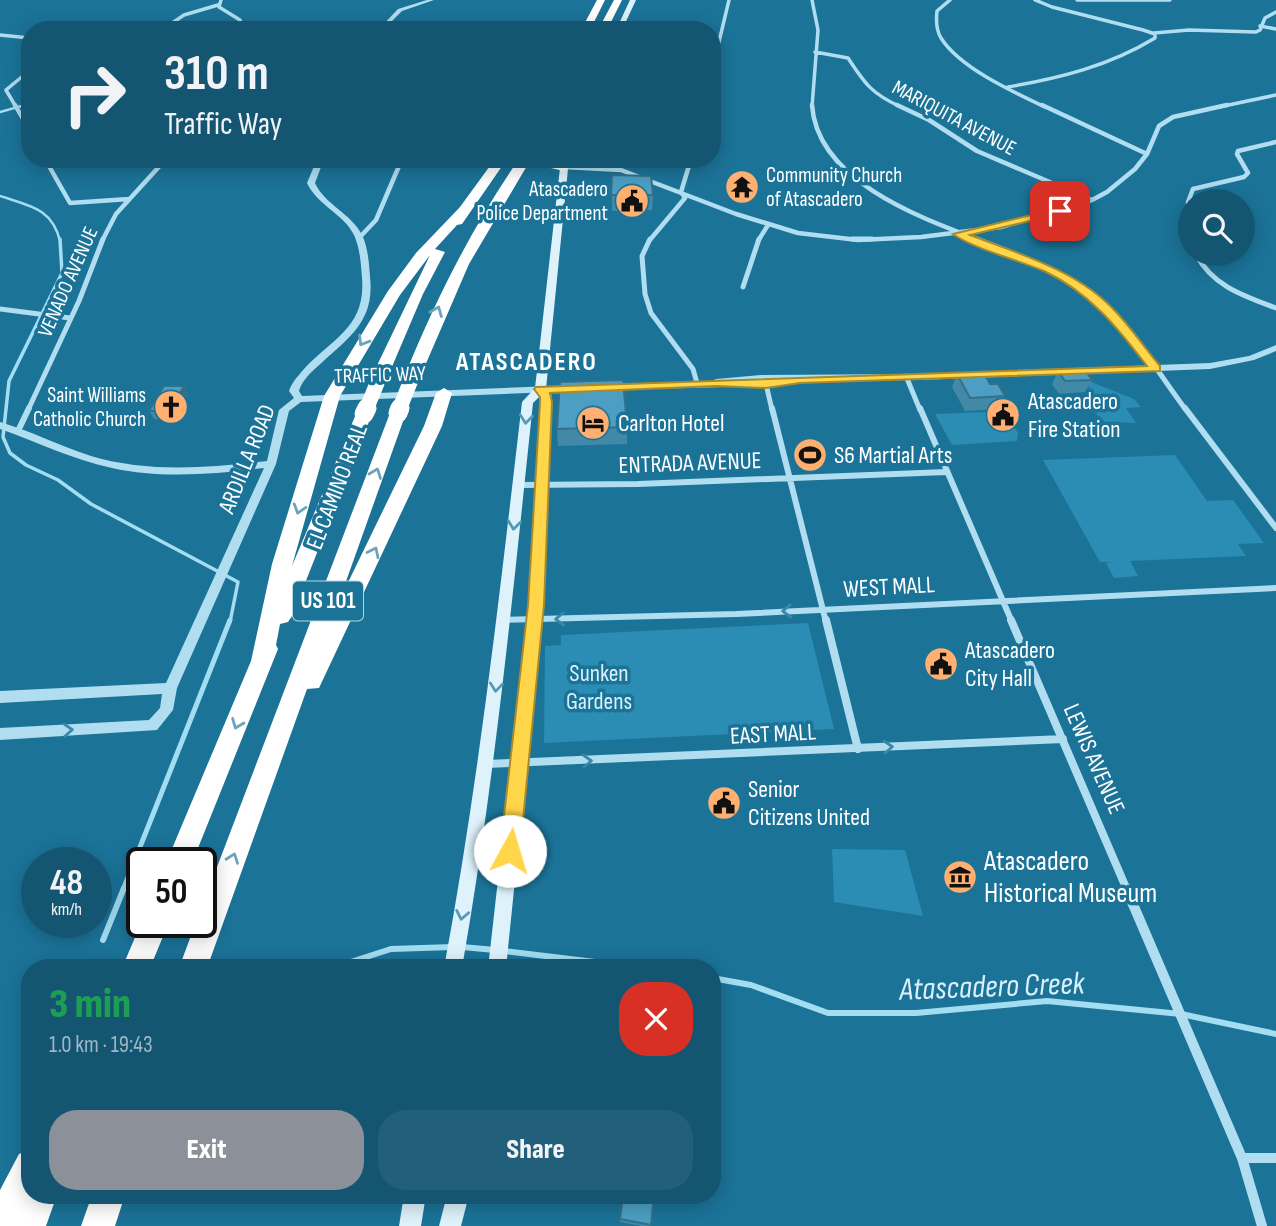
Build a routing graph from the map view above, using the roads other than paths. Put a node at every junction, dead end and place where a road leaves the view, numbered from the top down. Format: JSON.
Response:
{"nodes":[{"id":1,"x":221,"y":0,"type":"edge"},
{"id":2,"x":432,"y":0,"type":"edge"},
{"id":3,"x":601,"y":0,"type":"edge"},
{"id":4,"x":618,"y":0,"type":"edge"},
{"id":5,"x":633,"y":0,"type":"edge"},
{"id":6,"x":729,"y":0,"type":"edge"},
{"id":7,"x":812,"y":0,"type":"edge"},
{"id":8,"x":950,"y":0,"type":"edge"},
{"id":9,"x":1035,"y":0,"type":"edge"},
{"id":10,"x":1077,"y":0,"type":"edge"},
{"id":11,"x":1170,"y":0,"type":"edge"},
{"id":12,"x":218,"y":5,"type":"junction"},
{"id":13,"x":1276,"y":12,"type":"edge"},
{"id":14,"x":175,"y":21,"type":"edge"},
{"id":15,"x":240,"y":21,"type":"edge"},
{"id":16,"x":389,"y":21,"type":"edge"},
{"id":17,"x":590,"y":21,"type":"edge"},
{"id":18,"x":608,"y":21,"type":"edge"},
{"id":19,"x":623,"y":21,"type":"edge"},
{"id":20,"x":1260,"y":26,"type":"junction"},
{"id":21,"x":1276,"y":29,"type":"edge"},
{"id":22,"x":721,"y":33,"type":"edge"},
{"id":23,"x":1154,"y":33,"type":"junction"},
{"id":24,"x":0,"y":35,"type":"edge"},
{"id":25,"x":21,"y":37,"type":"edge"},
{"id":26,"x":815,"y":52,"type":"junction"},
{"id":27,"x":21,"y":78,"type":"edge"},
{"id":28,"x":1008,"y":87,"type":"junction"},
{"id":29,"x":1276,"y":96,"type":"edge"},
{"id":30,"x":21,"y":116,"type":"edge"},
{"id":31,"x":1276,"y":142,"type":"edge"},
{"id":32,"x":1147,"y":154,"type":"junction"},
{"id":33,"x":50,"y":168,"type":"edge"},
{"id":34,"x":158,"y":168,"type":"edge"},
{"id":35,"x":317,"y":168,"type":"edge"},
{"id":36,"x":398,"y":168,"type":"edge"},
{"id":37,"x":494,"y":168,"type":"edge"},
{"id":38,"x":519,"y":168,"type":"edge"},
{"id":39,"x":564,"y":168,"type":"edge"},
{"id":40,"x":612,"y":168,"type":"edge"},
{"id":41,"x":688,"y":168,"type":"edge"},
{"id":42,"x":1193,"y":189,"type":"edge"},
{"id":43,"x":681,"y":192,"type":"junction"},
{"id":44,"x":130,"y":199,"type":"junction"},
{"id":45,"x":1093,"y":200,"type":"junction"},
{"id":46,"x":464,"y":210,"type":"junction"},
{"id":47,"x":768,"y":225,"type":"junction"},
{"id":48,"x":958,"y":234,"type":"junction"},
{"id":49,"x":359,"y":238,"type":"junction"},
{"id":50,"x":1203,"y":266,"type":"edge"},
{"id":51,"x":743,"y":287,"type":"dead end"},
{"id":52,"x":1276,"y":308,"type":"edge"},
{"id":53,"x":0,"y":309,"type":"edge"},
{"id":54,"x":70,"y":318,"type":"junction"},
{"id":55,"x":1276,"y":348,"type":"edge"},
{"id":56,"x":1156,"y":369,"type":"junction"},
{"id":57,"x":906,"y":376,"type":"junction"},
{"id":58,"x":800,"y":379,"type":"junction"},
{"id":59,"x":716,"y":382,"type":"junction"},
{"id":60,"x":697,"y":383,"type":"junction"},
{"id":61,"x":766,"y":384,"type":"junction"},
{"id":62,"x":588,"y":387,"type":"edge"},
{"id":63,"x":602,"y":387,"type":"edge"},
{"id":64,"x":540,"y":389,"type":"junction"},
{"id":65,"x":444,"y":393,"type":"junction"},
{"id":66,"x":332,"y":397,"type":"junction"},
{"id":67,"x":299,"y":399,"type":"junction"},
{"id":68,"x":0,"y":425,"type":"edge"},
{"id":69,"x":18,"y":431,"type":"junction"},
{"id":70,"x":271,"y":464,"type":"junction"},
{"id":71,"x":946,"y":472,"type":"junction"},
{"id":72,"x":789,"y":479,"type":"junction"},
{"id":73,"x":519,"y":485,"type":"junction"},
{"id":74,"x":540,"y":485,"type":"junction"},
{"id":75,"x":1276,"y":528,"type":"edge"},
{"id":76,"x":1276,"y":588,"type":"edge"},
{"id":77,"x":1002,"y":600,"type":"junction"},
{"id":78,"x":822,"y":610,"type":"junction"},
{"id":79,"x":503,"y":620,"type":"junction"},
{"id":80,"x":534,"y":620,"type":"junction"},
{"id":81,"x":262,"y":661,"type":"junction"},
{"id":82,"x":170,"y":688,"type":"junction"},
{"id":83,"x":0,"y":696,"type":"edge"},
{"id":84,"x":0,"y":734,"type":"edge"},
{"id":85,"x":1063,"y":739,"type":"junction"},
{"id":86,"x":858,"y":749,"type":"junction"},
{"id":87,"x":485,"y":764,"type":"junction"},
{"id":88,"x":519,"y":764,"type":"junction"},
{"id":89,"x":258,"y":789,"type":"junction"},
{"id":90,"x":186,"y":847,"type":"edge"},
{"id":91,"x":148,"y":938,"type":"edge"},
{"id":92,"x":140,"y":959,"type":"edge"},
{"id":93,"x":195,"y":959,"type":"edge"},
{"id":94,"x":455,"y":959,"type":"edge"},
{"id":95,"x":499,"y":959,"type":"edge"},
{"id":96,"x":1242,"y":1158,"type":"junction"},
{"id":97,"x":1276,"y":1158,"type":"edge"},
{"id":98,"x":21,"y":1191,"type":"edge"},
{"id":99,"x":31,"y":1204,"type":"edge"},
{"id":100,"x":106,"y":1204,"type":"edge"},
{"id":101,"x":414,"y":1204,"type":"edge"},
{"id":102,"x":456,"y":1204,"type":"edge"},
{"id":103,"x":10,"y":1223,"type":"edge"},
{"id":104,"x":98,"y":1226,"type":"edge"},
{"id":105,"x":410,"y":1226,"type":"edge"},
{"id":106,"x":450,"y":1226,"type":"edge"},
{"id":107,"x":1262,"y":1226,"type":"edge"}],
"edges":[{"from":1,"to":12,"type":"street"},
{"from":2,"to":16,"type":"street"},
{"from":3,"to":17,"type":"highway"},
{"from":4,"to":18,"type":"highway"},
{"from":5,"to":19,"type":"main road"},
{"from":6,"to":22,"type":"street"},
{"from":7,"to":26,"type":"street"},
{"from":8,"to":28,"type":"street"},
{"from":9,"to":23,"type":"street"},
{"from":10,"to":11,"type":"street"},
{"from":12,"to":14,"type":"street"},
{"from":12,"to":15,"type":"street"},
{"from":13,"to":20,"type":"street"},
{"from":20,"to":21,"type":"street"},
{"from":20,"to":23,"type":"street"},
{"from":23,"to":28,"type":"street"},
{"from":24,"to":25,"type":"street"},
{"from":26,"to":45,"type":"street","name":"MARIQUITA AVENUE"},
{"from":26,"to":48,"type":"street"},
{"from":27,"to":30,"type":"street"},
{"from":28,"to":32,"type":"street"},
{"from":29,"to":32,"type":"street"},
{"from":31,"to":42,"type":"street"},
{"from":32,"to":45,"type":"street"},
{"from":33,"to":44,"type":"street"},
{"from":34,"to":44,"type":"street","name":"VENADO AVENUE"},
{"from":35,"to":49,"type":"street","name":"ARDILLA ROAD"},
{"from":36,"to":49,"type":"street"},
{"from":37,"to":46,"type":"highway","name":"EL CAMINO REAL","number":"US 101"},
{"from":89,"to":38,"type":"highway","name":"EL CAMINO REAL","number":"US 101","one_way":true,"bridge":true},
{"from":39,"to":64,"type":"main road"},
{"from":40,"to":43,"type":"street"},
{"from":41,"to":43,"type":"street"},
{"from":43,"to":47,"type":"street"},
{"from":43,"to":60,"type":"street"},
{"from":44,"to":54,"type":"street","name":"VENADO AVENUE"},
{"from":45,"to":48,"type":"street"},
{"from":46,"to":66,"type":"highway","one_way":true},
{"from":46,"to":81,"type":"highway","name":"EL CAMINO REAL","number":"US 101","bridge":true},
{"from":47,"to":48,"type":"street"},
{"from":47,"to":51,"type":"street"},
{"from":48,"to":56,"type":"street"},
{"from":49,"to":67,"type":"street","name":"ARDILLA ROAD"},
{"from":50,"to":52,"type":"street"},
{"from":53,"to":54,"type":"street"},
{"from":54,"to":69,"type":"street","name":"VENADO AVENUE"},
{"from":55,"to":56,"type":"street"},
{"from":56,"to":57,"type":"street"},
{"from":56,"to":75,"type":"street"},
{"from":57,"to":58,"type":"street"},
{"from":57,"to":71,"type":"street","name":"LEWIS AVENUE"},
{"from":58,"to":59,"type":"street"},
{"from":58,"to":61,"type":"street"},
{"from":59,"to":60,"type":"street"},
{"from":59,"to":61,"type":"street"},
{"from":60,"to":63,"type":"street"},
{"from":61,"to":72,"type":"street"},
{"from":62,"to":64,"type":"street","name":"TRAFFIC WAY"},
{"from":64,"to":65,"type":"street","name":"TRAFFIC WAY"},
{"from":64,"to":73,"type":"main road","one_way":true},
{"from":64,"to":74,"type":"main road"},
{"from":65,"to":66,"type":"street","name":"TRAFFIC WAY"},
{"from":89,"to":65,"type":"highway","one_way":true},
{"from":66,"to":67,"type":"street","name":"TRAFFIC WAY"},
{"from":66,"to":81,"type":"highway","one_way":true},
{"from":67,"to":70,"type":"street","name":"ARDILLA ROAD"},
{"from":68,"to":69,"type":"street"},
{"from":69,"to":70,"type":"street"},
{"from":70,"to":82,"type":"street","name":"ARDILLA ROAD"},
{"from":71,"to":72,"type":"street","name":"ENTRADA AVENUE"},
{"from":71,"to":77,"type":"street","name":"LEWIS AVENUE"},
{"from":72,"to":74,"type":"street","name":"ENTRADA AVENUE"},
{"from":72,"to":78,"type":"street"},
{"from":73,"to":74,"type":"street","name":"ENTRADA AVENUE"},
{"from":73,"to":79,"type":"main road","one_way":true},
{"from":74,"to":80,"type":"main road"},
{"from":76,"to":77,"type":"street","name":"WEST MALL"},
{"from":77,"to":78,"type":"street","name":"WEST MALL"},
{"from":77,"to":85,"type":"street","name":"LEWIS AVENUE"},
{"from":78,"to":80,"type":"street","name":"WEST MALL","one_way":true},
{"from":78,"to":86,"type":"street"},
{"from":79,"to":80,"type":"street","name":"WEST MALL"},
{"from":79,"to":87,"type":"main road","one_way":true},
{"from":80,"to":88,"type":"main road"},
{"from":81,"to":90,"type":"highway","name":"EL CAMINO REAL","number":"US 101","one_way":true},
{"from":82,"to":83,"type":"street"},
{"from":84,"to":82,"type":"street","name":"ARDILLA ROAD","one_way":true},
{"from":86,"to":85,"type":"street","name":"EAST MALL","one_way":true},
{"from":85,"to":96,"type":"street","name":"LEWIS AVENUE"},
{"from":88,"to":86,"type":"street","name":"EAST MALL","one_way":true},
{"from":87,"to":88,"type":"street","name":"EAST MALL"},
{"from":87,"to":94,"type":"main road","one_way":true},
{"from":88,"to":95,"type":"main road"},
{"from":93,"to":89,"type":"highway","name":"EL CAMINO REAL","number":"US 101","one_way":true},
{"from":91,"to":92,"type":"highway"},
{"from":96,"to":97,"type":"street"},
{"from":96,"to":107,"type":"street","name":"LEWIS AVENUE"},
{"from":98,"to":103,"type":"highway"},
{"from":99,"to":103,"type":"highway"},
{"from":100,"to":104,"type":"highway"},
{"from":101,"to":105,"type":"main road"},
{"from":102,"to":106,"type":"main road"}]}
